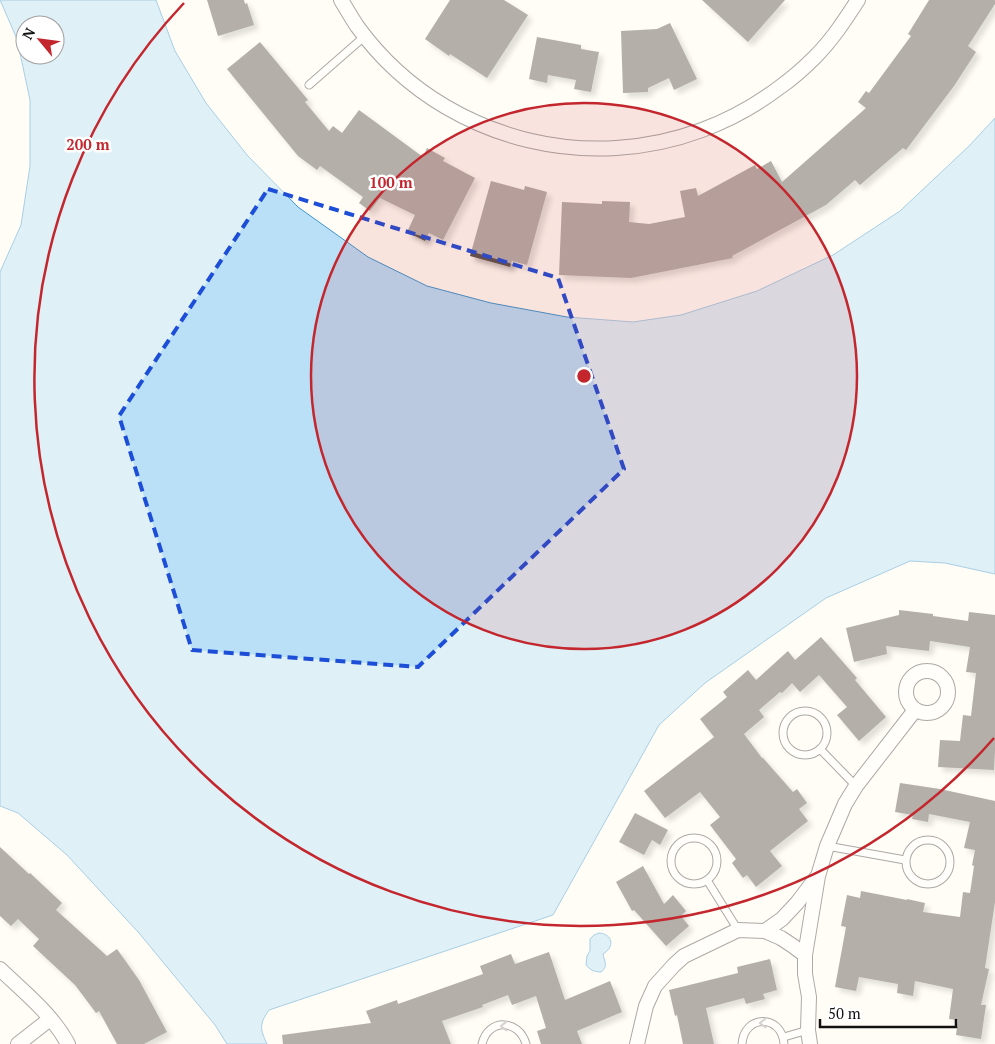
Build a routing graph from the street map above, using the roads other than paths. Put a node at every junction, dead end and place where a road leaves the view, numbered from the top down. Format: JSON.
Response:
{"nodes":[{"id":1,"x":341,"y":0,"type":"edge"},
{"id":2,"x":858,"y":0,"type":"edge"},
{"id":3,"x":365,"y":36,"type":"junction"},
{"id":4,"x":309,"y":85,"type":"dead end"},
{"id":5,"x":915,"y":710,"type":"dead end"},
{"id":6,"x":820,"y":749,"type":"junction"},
{"id":7,"x":856,"y":786,"type":"junction"},
{"id":8,"x":827,"y":846,"type":"junction"},
{"id":9,"x":905,"y":860,"type":"junction"},
{"id":10,"x":818,"y":876,"type":"junction"},
{"id":11,"x":707,"y":880,"type":"junction"},
{"id":12,"x":738,"y":930,"type":"junction"},
{"id":13,"x":765,"y":931,"type":"junction"},
{"id":14,"x":804,"y":955,"type":"junction"},
{"id":15,"x":0,"y":969,"type":"edge"},
{"id":16,"x":50,"y":1018,"type":"junction"},
{"id":17,"x":809,"y":1037,"type":"edge"},
{"id":18,"x":784,"y":1041,"type":"edge"},
{"id":19,"x":18,"y":1044,"type":"edge"},
{"id":20,"x":68,"y":1044,"type":"edge"},
{"id":21,"x":482,"y":1044,"type":"edge"},
{"id":22,"x":526,"y":1044,"type":"edge"},
{"id":23,"x":637,"y":1044,"type":"edge"},
{"id":24,"x":742,"y":1044,"type":"edge"}],
"edges":[{"from":1,"to":3,"type":"street"},
{"from":2,"to":3,"type":"street"},
{"from":3,"to":4,"type":"lane"},
{"from":5,"to":7,"type":"street"},
{"from":6,"to":6,"type":"lane"},
{"from":6,"to":7,"type":"lane"},
{"from":7,"to":8,"type":"street"},
{"from":8,"to":9,"type":"lane"},
{"from":8,"to":10,"type":"street"},
{"from":9,"to":9,"type":"lane"},
{"from":10,"to":13,"type":"street"},
{"from":10,"to":14,"type":"street"},
{"from":11,"to":11,"type":"lane"},
{"from":11,"to":12,"type":"lane"},
{"from":12,"to":13,"type":"street"},
{"from":12,"to":23,"type":"street"},
{"from":13,"to":14,"type":"street"},
{"from":14,"to":17,"type":"street"},
{"from":15,"to":16,"type":"street"},
{"from":16,"to":19,"type":"street"},
{"from":16,"to":20,"type":"street"},
{"from":17,"to":18,"type":"lane"},
{"from":18,"to":24,"type":"lane","one_way":true},
{"from":22,"to":21,"type":"lane","one_way":true}]}
